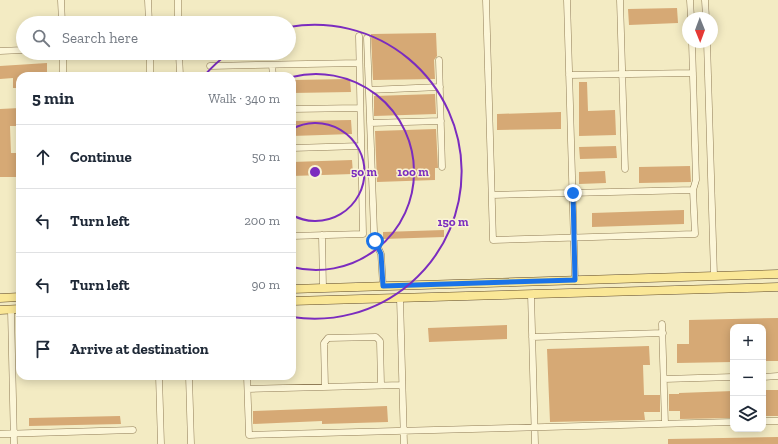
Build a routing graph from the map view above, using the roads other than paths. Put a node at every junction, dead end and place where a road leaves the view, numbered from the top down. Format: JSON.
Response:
{"nodes":[{"id":1,"x":61,"y":0,"type":"edge"},
{"id":2,"x":148,"y":0,"type":"edge"},
{"id":3,"x":178,"y":0,"type":"edge"},
{"id":4,"x":486,"y":0,"type":"edge"},
{"id":5,"x":567,"y":0,"type":"edge"},
{"id":6,"x":620,"y":0,"type":"edge"},
{"id":7,"x":690,"y":0,"type":"edge"},
{"id":8,"x":706,"y":0,"type":"edge"},
{"id":9,"x":691,"y":12,"type":"edge"},
{"id":10,"x":706,"y":12,"type":"edge"},
{"id":11,"x":62,"y":16,"type":"edge"},
{"id":12,"x":149,"y":16,"type":"edge"},
{"id":13,"x":178,"y":16,"type":"edge"},
{"id":14,"x":359,"y":36,"type":"dead end"},
{"id":15,"x":367,"y":38,"type":"dead end"},
{"id":16,"x":692,"y":48,"type":"edge"},
{"id":17,"x":707,"y":48,"type":"edge"},
{"id":18,"x":16,"y":50,"type":"edge"},
{"id":19,"x":0,"y":51,"type":"edge"},
{"id":20,"x":63,"y":60,"type":"edge"},
{"id":21,"x":150,"y":60,"type":"edge"},
{"id":22,"x":179,"y":60,"type":"edge"},
{"id":23,"x":439,"y":60,"type":"dead end"},
{"id":24,"x":359,"y":63,"type":"junction"},
{"id":25,"x":272,"y":65,"type":"junction"},
{"id":26,"x":210,"y":66,"type":"dead end"},
{"id":27,"x":63,"y":72,"type":"edge"},
{"id":28,"x":150,"y":72,"type":"edge"},
{"id":29,"x":180,"y":72,"type":"edge"},
{"id":30,"x":273,"y":72,"type":"edge"},
{"id":31,"x":693,"y":73,"type":"junction"},
{"id":32,"x":622,"y":74,"type":"junction"},
{"id":33,"x":569,"y":75,"type":"junction"},
{"id":34,"x":440,"y":87,"type":"junction"},
{"id":35,"x":368,"y":90,"type":"junction"},
{"id":36,"x":360,"y":108,"type":"junction"},
{"id":37,"x":296,"y":109,"type":"edge"},
{"id":38,"x":441,"y":121,"type":"junction"},
{"id":39,"x":370,"y":123,"type":"junction"},
{"id":40,"x":361,"y":146,"type":"junction"},
{"id":41,"x":296,"y":148,"type":"edge"},
{"id":42,"x":442,"y":166,"type":"dead end"},
{"id":43,"x":624,"y":169,"type":"dead end"},
{"id":44,"x":693,"y":190,"type":"junction"},
{"id":45,"x":573,"y":193,"type":"junction"},
{"id":46,"x":492,"y":195,"type":"junction"},
{"id":47,"x":322,"y":235,"type":"junction"},
{"id":48,"x":296,"y":236,"type":"edge"},
{"id":49,"x":574,"y":238,"type":"junction"},
{"id":50,"x":778,"y":274,"type":"edge"},
{"id":51,"x":714,"y":276,"type":"junction"},
{"id":52,"x":575,"y":280,"type":"junction"},
{"id":53,"x":383,"y":286,"type":"junction"},
{"id":54,"x":778,"y":287,"type":"edge"},
{"id":55,"x":323,"y":288,"type":"junction"},
{"id":56,"x":296,"y":289,"type":"edge"},
{"id":57,"x":531,"y":294,"type":"junction"},
{"id":58,"x":16,"y":297,"type":"edge"},
{"id":59,"x":0,"y":298,"type":"edge"},
{"id":60,"x":400,"y":298,"type":"junction"},
{"id":61,"x":296,"y":301,"type":"edge"},
{"id":62,"x":16,"y":309,"type":"edge"},
{"id":63,"x":0,"y":310,"type":"edge"},
{"id":64,"x":11,"y":310,"type":"junction"},
{"id":65,"x":662,"y":324,"type":"dead end"},
{"id":66,"x":663,"y":333,"type":"junction"},
{"id":67,"x":532,"y":337,"type":"junction"},
{"id":68,"x":778,"y":376,"type":"edge"},
{"id":69,"x":766,"y":377,"type":"edge"},
{"id":70,"x":730,"y":378,"type":"edge"},
{"id":71,"x":664,"y":379,"type":"junction"},
{"id":72,"x":159,"y":380,"type":"edge"},
{"id":73,"x":189,"y":380,"type":"edge"},
{"id":74,"x":247,"y":380,"type":"edge"},
{"id":75,"x":382,"y":385,"type":"junction"},
{"id":76,"x":402,"y":385,"type":"junction"},
{"id":77,"x":325,"y":387,"type":"junction"},
{"id":78,"x":248,"y":389,"type":"junction"},
{"id":79,"x":778,"y":420,"type":"edge"},
{"id":80,"x":766,"y":421,"type":"edge"},
{"id":81,"x":730,"y":422,"type":"edge"},
{"id":82,"x":665,"y":424,"type":"junction"},
{"id":83,"x":534,"y":427,"type":"junction"},
{"id":84,"x":133,"y":430,"type":"dead end"},
{"id":85,"x":404,"y":431,"type":"junction"},
{"id":86,"x":0,"y":434,"type":"edge"},
{"id":87,"x":14,"y":434,"type":"junction"},
{"id":88,"x":14,"y":444,"type":"edge"},
{"id":89,"x":161,"y":444,"type":"edge"},
{"id":90,"x":191,"y":444,"type":"edge"},
{"id":91,"x":404,"y":444,"type":"edge"},
{"id":92,"x":535,"y":444,"type":"edge"}],
"edges":[{"from":1,"to":11,"type":"street"},
{"from":2,"to":12,"type":"street"},
{"from":3,"to":13,"type":"street"},
{"from":4,"to":46,"type":"street"},
{"from":5,"to":33,"type":"street"},
{"from":6,"to":32,"type":"street"},
{"from":7,"to":9,"type":"street"},
{"from":8,"to":10,"type":"street"},
{"from":14,"to":24,"type":"street"},
{"from":15,"to":35,"type":"street"},
{"from":16,"to":31,"type":"street"},
{"from":17,"to":51,"type":"street"},
{"from":18,"to":19,"type":"street"},
{"from":20,"to":27,"type":"street"},
{"from":21,"to":28,"type":"street"},
{"from":22,"to":29,"type":"street"},
{"from":23,"to":34,"type":"street"},
{"from":24,"to":25,"type":"street"},
{"from":24,"to":36,"type":"street"},
{"from":25,"to":26,"type":"street"},
{"from":25,"to":30,"type":"street"},
{"from":31,"to":32,"type":"street"},
{"from":31,"to":44,"type":"street"},
{"from":32,"to":33,"type":"street"},
{"from":32,"to":43,"type":"street"},
{"from":33,"to":45,"type":"street"},
{"from":34,"to":35,"type":"street"},
{"from":34,"to":38,"type":"street"},
{"from":35,"to":39,"type":"street"},
{"from":36,"to":37,"type":"street"},
{"from":36,"to":40,"type":"street"},
{"from":38,"to":39,"type":"street"},
{"from":38,"to":42,"type":"street"},
{"from":39,"to":53,"type":"street"},
{"from":40,"to":41,"type":"street"},
{"from":40,"to":47,"type":"street"},
{"from":44,"to":45,"type":"street"},
{"from":44,"to":49,"type":"street"},
{"from":45,"to":46,"type":"street"},
{"from":45,"to":49,"type":"street"},
{"from":46,"to":49,"type":"street"},
{"from":47,"to":48,"type":"street"},
{"from":47,"to":55,"type":"street"},
{"from":49,"to":52,"type":"street"},
{"from":50,"to":51,"type":"main road"},
{"from":51,"to":52,"type":"main road"},
{"from":52,"to":53,"type":"main road"},
{"from":53,"to":55,"type":"main road"},
{"from":54,"to":57,"type":"main road"},
{"from":55,"to":56,"type":"main road"},
{"from":57,"to":60,"type":"main road"},
{"from":57,"to":67,"type":"street"},
{"from":58,"to":59,"type":"main road"},
{"from":60,"to":61,"type":"main road"},
{"from":60,"to":76,"type":"street"},
{"from":62,"to":64,"type":"main road"},
{"from":63,"to":64,"type":"main road"},
{"from":64,"to":87,"type":"street"},
{"from":65,"to":66,"type":"street"},
{"from":66,"to":67,"type":"street"},
{"from":66,"to":71,"type":"street"},
{"from":67,"to":83,"type":"street"},
{"from":68,"to":69,"type":"street"},
{"from":70,"to":71,"type":"street"},
{"from":71,"to":82,"type":"street"},
{"from":72,"to":89,"type":"street"},
{"from":73,"to":90,"type":"street"},
{"from":74,"to":78,"type":"street"},
{"from":75,"to":76,"type":"street"},
{"from":75,"to":77,"type":"street"},
{"from":75,"to":77,"type":"street"},
{"from":76,"to":85,"type":"street"},
{"from":77,"to":78,"type":"street"},
{"from":78,"to":85,"type":"street"},
{"from":79,"to":80,"type":"street"},
{"from":81,"to":82,"type":"street"},
{"from":82,"to":83,"type":"street"},
{"from":83,"to":85,"type":"street"},
{"from":83,"to":92,"type":"street"},
{"from":84,"to":87,"type":"street"},
{"from":85,"to":91,"type":"street"},
{"from":86,"to":87,"type":"street"},
{"from":87,"to":88,"type":"street"}]}
